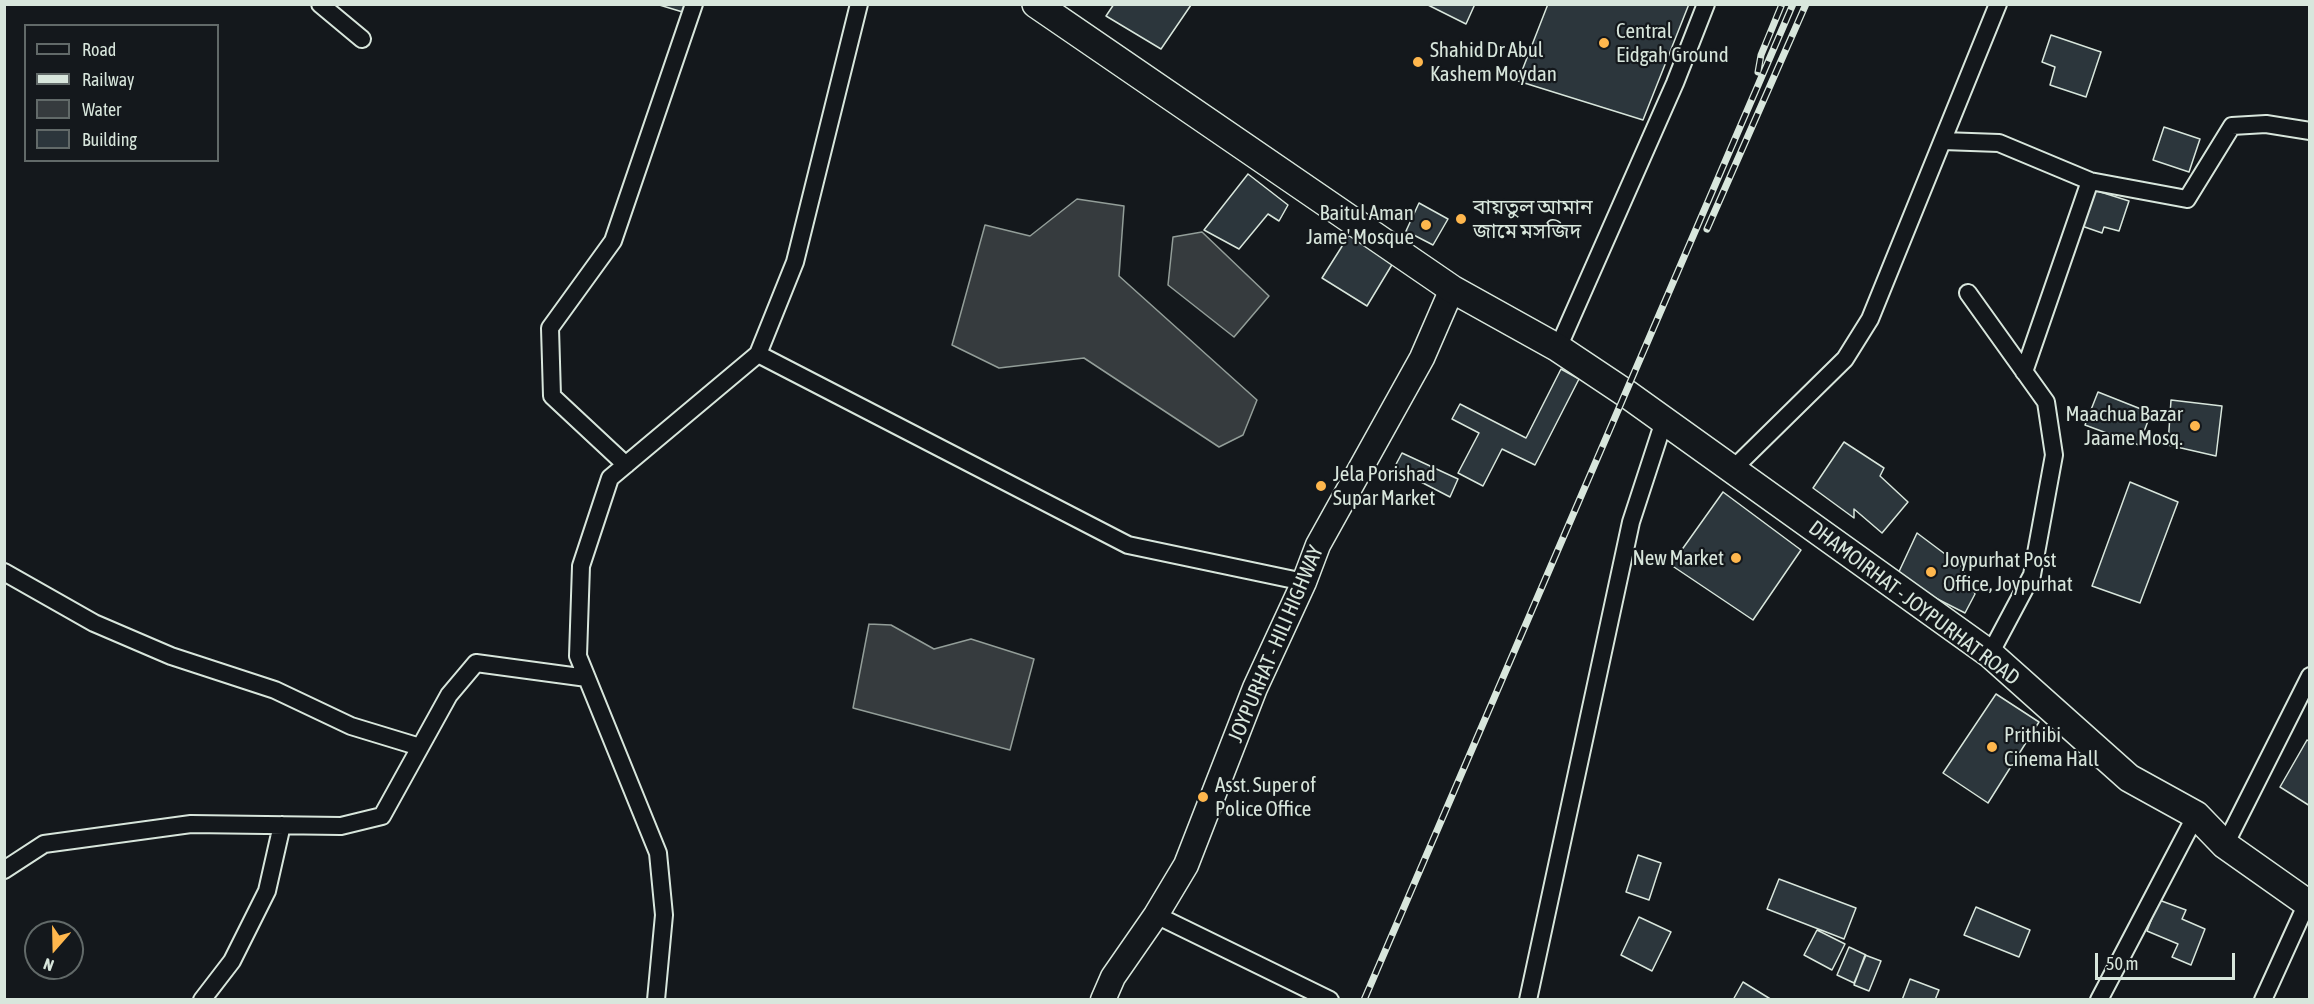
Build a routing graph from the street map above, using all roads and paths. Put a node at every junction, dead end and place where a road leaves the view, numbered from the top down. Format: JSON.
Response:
{"nodes":[{"id":1,"x":320,"y":4,"type":"edge"},
{"id":2,"x":694,"y":4,"type":"edge"},
{"id":3,"x":859,"y":4,"type":"edge"},
{"id":4,"x":1036,"y":4,"type":"edge"},
{"id":5,"x":1706,"y":4,"type":"edge"},
{"id":6,"x":1998,"y":4,"type":"edge"},
{"id":7,"x":362,"y":39,"type":"dead end"},
{"id":8,"x":2310,"y":130,"type":"edge"},
{"id":9,"x":1943,"y":141,"type":"junction"},
{"id":10,"x":2090,"y":181,"type":"junction"},
{"id":11,"x":1452,"y":289,"type":"junction"},
{"id":12,"x":1968,"y":293,"type":"dead end"},
{"id":13,"x":1558,"y":348,"type":"junction"},
{"id":14,"x":758,"y":354,"type":"junction"},
{"id":15,"x":2024,"y":372,"type":"junction"},
{"id":16,"x":1664,"y":421,"type":"junction"},
{"id":17,"x":626,"y":465,"type":"junction"},
{"id":18,"x":1732,"y":470,"type":"junction"},
{"id":19,"x":4,"y":572,"type":"edge"},
{"id":20,"x":1304,"y":582,"type":"junction"},
{"id":21,"x":1990,"y":654,"type":"junction"},
{"id":22,"x":2310,"y":676,"type":"edge"},
{"id":23,"x":587,"y":678,"type":"junction"},
{"id":24,"x":420,"y":747,"type":"junction"},
{"id":25,"x":2196,"y":814,"type":"junction"},
{"id":26,"x":282,"y":825,"type":"junction"},
{"id":27,"x":2225,"y":845,"type":"junction"},
{"id":28,"x":4,"y":870,"type":"edge"},
{"id":29,"x":2308,"y":904,"type":"edge"},
{"id":30,"x":1156,"y":915,"type":"junction"},
{"id":31,"x":202,"y":999,"type":"edge"},
{"id":32,"x":656,"y":999,"type":"edge"},
{"id":33,"x":1103,"y":999,"type":"edge"},
{"id":34,"x":1330,"y":999,"type":"edge"},
{"id":35,"x":1528,"y":999,"type":"edge"},
{"id":36,"x":2099,"y":999,"type":"edge"},
{"id":37,"x":2263,"y":999,"type":"edge"}],
"edges":[{"from":1,"to":7,"type":"street"},
{"from":2,"to":17,"type":"street"},
{"from":3,"to":14,"type":"street"},
{"from":4,"to":11,"type":"main road","name":"DHAMOIRHAT - JOYPURHAT ROAD"},
{"from":5,"to":13,"type":"street"},
{"from":6,"to":9,"type":"street"},
{"from":8,"to":10,"type":"street"},
{"from":9,"to":10,"type":"street"},
{"from":9,"to":18,"type":"street"},
{"from":10,"to":15,"type":"street"},
{"from":11,"to":13,"type":"main road","name":"DHAMOIRHAT - JOYPURHAT ROAD"},
{"from":11,"to":20,"type":"main road","name":"JOYPURHAT - HILI HIGHWAY"},
{"from":12,"to":15,"type":"street"},
{"from":13,"to":16,"type":"main road","name":"DHAMOIRHAT - JOYPURHAT ROAD"},
{"from":14,"to":17,"type":"street"},
{"from":14,"to":20,"type":"street"},
{"from":15,"to":21,"type":"street"},
{"from":16,"to":18,"type":"main road","name":"DHAMOIRHAT - JOYPURHAT ROAD"},
{"from":16,"to":35,"type":"street"},
{"from":17,"to":23,"type":"street"},
{"from":18,"to":21,"type":"main road","name":"DHAMOIRHAT - JOYPURHAT ROAD"},
{"from":19,"to":24,"type":"street"},
{"from":20,"to":30,"type":"main road","name":"JOYPURHAT - HILI HIGHWAY"},
{"from":21,"to":25,"type":"main road","name":"DHAMOIRHAT - JOYPURHAT ROAD"},
{"from":22,"to":27,"type":"street"},
{"from":23,"to":24,"type":"street"},
{"from":23,"to":32,"type":"street"},
{"from":24,"to":26,"type":"street"},
{"from":25,"to":27,"type":"main road","name":"DHAMOIRHAT - JOYPURHAT ROAD"},
{"from":25,"to":36,"type":"street"},
{"from":26,"to":28,"type":"street"},
{"from":26,"to":31,"type":"street"},
{"from":27,"to":29,"type":"main road","name":"DHAMOIRHAT - JOYPURHAT ROAD"},
{"from":29,"to":37,"type":"street"},
{"from":30,"to":33,"type":"main road","name":"JOYPURHAT - HILI HIGHWAY"},
{"from":30,"to":34,"type":"street"}]}
